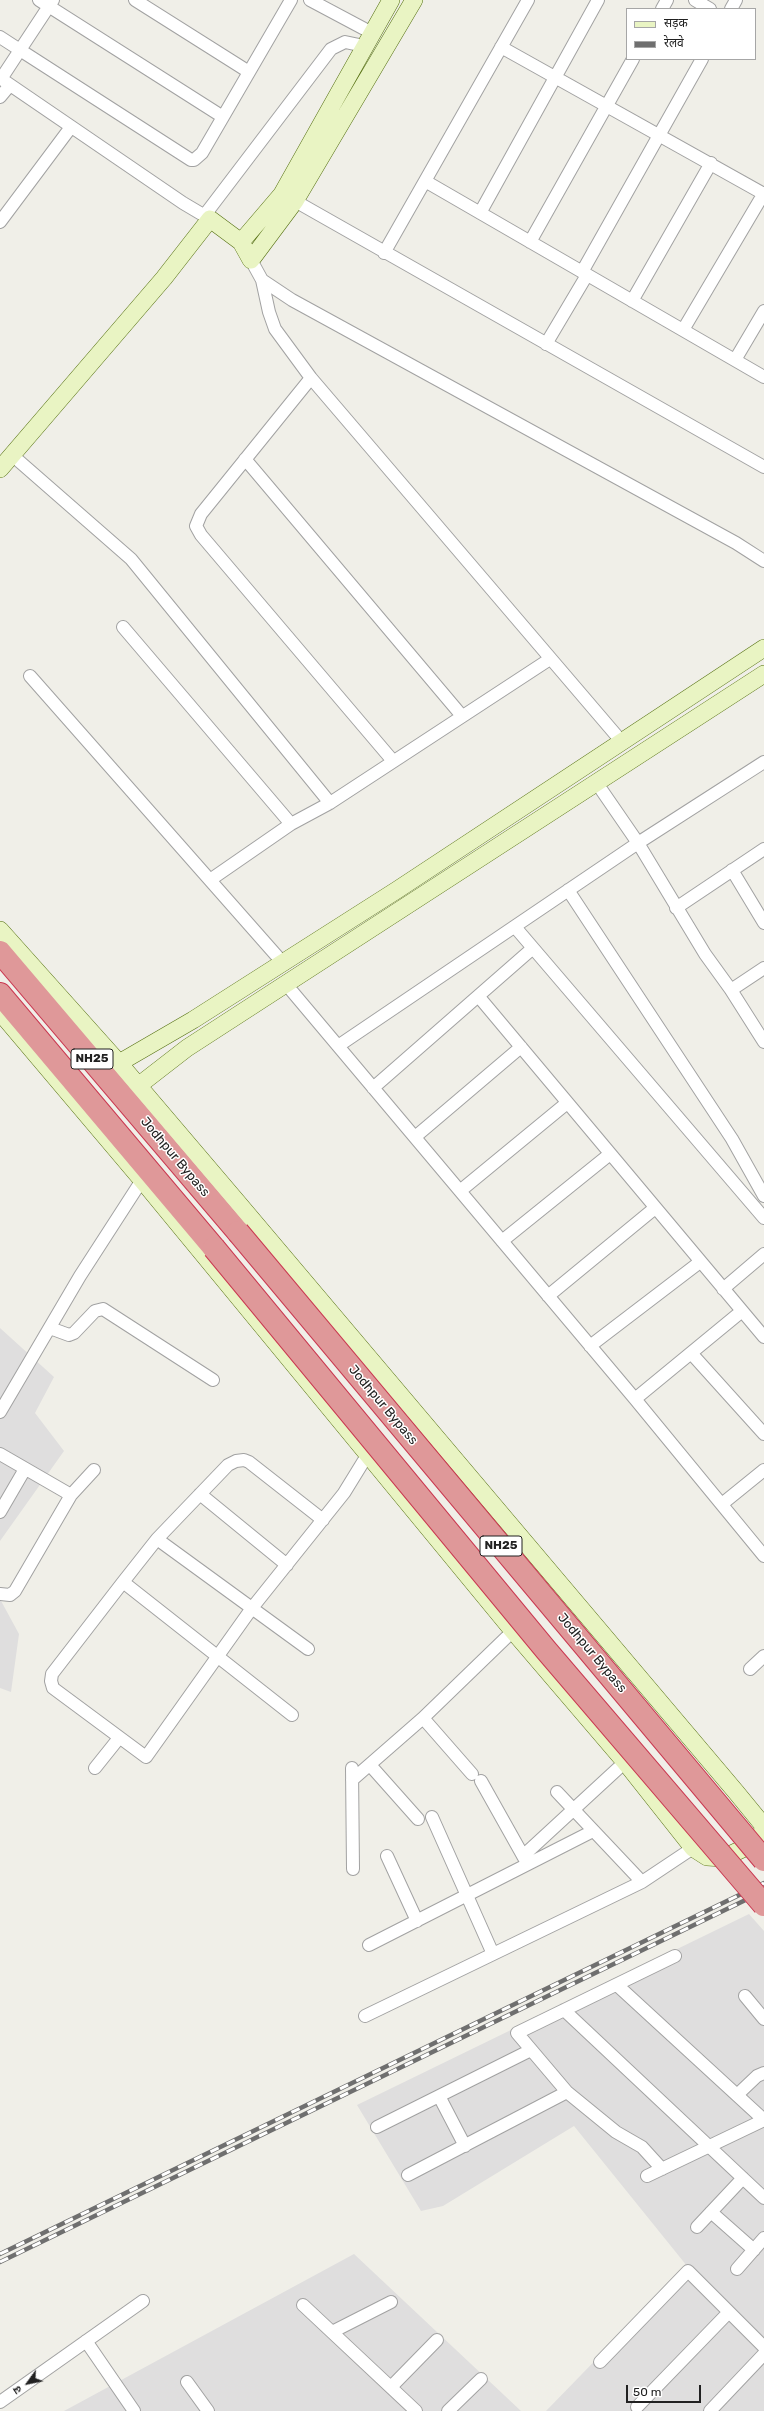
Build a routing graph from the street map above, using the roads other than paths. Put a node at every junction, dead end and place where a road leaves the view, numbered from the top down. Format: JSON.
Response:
{"nodes":[{"id":1,"x":135,"y":0,"type":"edge"},
{"id":2,"x":291,"y":0,"type":"edge"},
{"id":3,"x":310,"y":0,"type":"edge"},
{"id":4,"x":390,"y":0,"type":"edge"},
{"id":5,"x":414,"y":0,"type":"edge"},
{"id":6,"x":528,"y":0,"type":"edge"},
{"id":7,"x":598,"y":0,"type":"edge"},
{"id":8,"x":695,"y":0,"type":"edge"},
{"id":9,"x":47,"y":2,"type":"edge"},
{"id":10,"x":708,"y":8,"type":"edge"},
{"id":11,"x":0,"y":37,"type":"edge"},
{"id":12,"x":368,"y":39,"type":"junction"},
{"id":13,"x":501,"y":46,"type":"junction"},
{"id":14,"x":20,"y":50,"type":"junction"},
{"id":15,"x":632,"y":60,"type":"edge"},
{"id":16,"x":701,"y":60,"type":"edge"},
{"id":17,"x":249,"y":72,"type":"junction"},
{"id":18,"x":555,"y":76,"type":"junction"},
{"id":19,"x":4,"y":81,"type":"edge"},
{"id":20,"x":0,"y":97,"type":"edge"},
{"id":21,"x":607,"y":105,"type":"junction"},
{"id":22,"x":222,"y":117,"type":"junction"},
{"id":23,"x":71,"y":126,"type":"junction"},
{"id":24,"x":660,"y":134,"type":"junction"},
{"id":25,"x":710,"y":163,"type":"junction"},
{"id":26,"x":425,"y":181,"type":"junction"},
{"id":27,"x":764,"y":193,"type":"edge"},
{"id":28,"x":288,"y":197,"type":"junction"},
{"id":29,"x":480,"y":212,"type":"junction"},
{"id":30,"x":207,"y":218,"type":"junction"},
{"id":31,"x":0,"y":222,"type":"edge"},
{"id":32,"x":241,"y":242,"type":"junction"},
{"id":33,"x":530,"y":242,"type":"junction"},
{"id":34,"x":384,"y":253,"type":"junction"},
{"id":35,"x":251,"y":260,"type":"junction"},
{"id":36,"x":584,"y":273,"type":"junction"},
{"id":37,"x":262,"y":280,"type":"junction"},
{"id":38,"x":632,"y":301,"type":"junction"},
{"id":39,"x":764,"y":311,"type":"edge"},
{"id":40,"x":684,"y":330,"type":"junction"},
{"id":41,"x":546,"y":344,"type":"junction"},
{"id":42,"x":735,"y":360,"type":"junction"},
{"id":43,"x":764,"y":377,"type":"edge"},
{"id":44,"x":311,"y":378,"type":"junction"},
{"id":45,"x":12,"y":455,"type":"junction"},
{"id":46,"x":245,"y":459,"type":"junction"},
{"id":47,"x":764,"y":467,"type":"edge"},
{"id":48,"x":0,"y":469,"type":"edge"},
{"id":49,"x":764,"y":561,"type":"edge"},
{"id":50,"x":123,"y":627,"type":"dead end"},
{"id":51,"x":764,"y":648,"type":"edge"},
{"id":52,"x":550,"y":659,"type":"junction"},
{"id":53,"x":764,"y":674,"type":"edge"},
{"id":54,"x":30,"y":676,"type":"dead end"},
{"id":55,"x":462,"y":716,"type":"junction"},
{"id":56,"x":622,"y":742,"type":"junction"},
{"id":57,"x":393,"y":761,"type":"junction"},
{"id":58,"x":764,"y":762,"type":"edge"},
{"id":59,"x":596,"y":782,"type":"junction"},
{"id":60,"x":330,"y":803,"type":"junction"},
{"id":61,"x":291,"y":824,"type":"junction"},
{"id":62,"x":638,"y":843,"type":"junction"},
{"id":63,"x":764,"y":849,"type":"edge"},
{"id":64,"x":732,"y":870,"type":"junction"},
{"id":65,"x":210,"y":880,"type":"junction"},
{"id":66,"x":568,"y":890,"type":"junction"},
{"id":67,"x":676,"y":908,"type":"junction"},
{"id":68,"x":764,"y":924,"type":"edge"},
{"id":69,"x":515,"y":927,"type":"junction"},
{"id":70,"x":0,"y":930,"type":"edge"},
{"id":71,"x":533,"y":948,"type":"junction"},
{"id":72,"x":0,"y":952,"type":"edge"},
{"id":73,"x":283,"y":963,"type":"junction"},
{"id":74,"x":764,"y":968,"type":"edge"},
{"id":75,"x":285,"y":983,"type":"junction"},
{"id":76,"x":731,"y":990,"type":"junction"},
{"id":77,"x":0,"y":994,"type":"edge"},
{"id":78,"x":479,"y":997,"type":"junction"},
{"id":79,"x":0,"y":1012,"type":"edge"},
{"id":80,"x":764,"y":1042,"type":"edge"},
{"id":81,"x":338,"y":1046,"type":"junction"},
{"id":82,"x":521,"y":1047,"type":"junction"},
{"id":83,"x":119,"y":1064,"type":"junction"},
{"id":84,"x":138,"y":1086,"type":"junction"},
{"id":85,"x":373,"y":1088,"type":"junction"},
{"id":86,"x":568,"y":1103,"type":"junction"},
{"id":87,"x":415,"y":1138,"type":"junction"},
{"id":88,"x":610,"y":1154,"type":"junction"},
{"id":89,"x":142,"y":1180,"type":"junction"},
{"id":90,"x":460,"y":1191,"type":"junction"},
{"id":91,"x":764,"y":1196,"type":"edge"},
{"id":92,"x":655,"y":1208,"type":"junction"},
{"id":93,"x":764,"y":1218,"type":"edge"},
{"id":94,"x":502,"y":1241,"type":"junction"},
{"id":95,"x":764,"y":1254,"type":"edge"},
{"id":96,"x":700,"y":1262,"type":"junction"},
{"id":97,"x":723,"y":1289,"type":"junction"},
{"id":98,"x":548,"y":1296,"type":"junction"},
{"id":99,"x":742,"y":1311,"type":"junction"},
{"id":100,"x":50,"y":1328,"type":"junction"},
{"id":101,"x":764,"y":1337,"type":"edge"},
{"id":102,"x":590,"y":1346,"type":"junction"},
{"id":103,"x":691,"y":1353,"type":"junction"},
{"id":104,"x":213,"y":1380,"type":"dead end"},
{"id":105,"x":635,"y":1399,"type":"junction"},
{"id":106,"x":0,"y":1412,"type":"edge"},
{"id":107,"x":764,"y":1434,"type":"edge"},
{"id":108,"x":0,"y":1454,"type":"edge"},
{"id":109,"x":368,"y":1454,"type":"junction"},
{"id":110,"x":25,"y":1469,"type":"junction"},
{"id":111,"x":94,"y":1470,"type":"dead end"},
{"id":112,"x":764,"y":1470,"type":"edge"},
{"id":113,"x":200,"y":1494,"type":"junction"},
{"id":114,"x":71,"y":1495,"type":"junction"},
{"id":115,"x":722,"y":1504,"type":"junction"},
{"id":116,"x":0,"y":1512,"type":"edge"},
{"id":117,"x":323,"y":1520,"type":"junction"},
{"id":118,"x":157,"y":1539,"type":"junction"},
{"id":119,"x":764,"y":1556,"type":"edge"},
{"id":120,"x":287,"y":1565,"type":"junction"},
{"id":121,"x":123,"y":1582,"type":"junction"},
{"id":122,"x":0,"y":1594,"type":"edge"},
{"id":123,"x":252,"y":1608,"type":"junction"},
{"id":124,"x":513,"y":1631,"type":"junction"},
{"id":125,"x":308,"y":1649,"type":"dead end"},
{"id":126,"x":218,"y":1656,"type":"junction"},
{"id":127,"x":764,"y":1656,"type":"edge"},
{"id":128,"x":750,"y":1669,"type":"dead end"},
{"id":129,"x":292,"y":1715,"type":"dead end"},
{"id":130,"x":423,"y":1718,"type":"junction"},
{"id":131,"x":119,"y":1738,"type":"junction"},
{"id":132,"x":625,"y":1762,"type":"junction"},
{"id":133,"x":370,"y":1765,"type":"junction"},
{"id":134,"x":95,"y":1768,"type":"dead end"},
{"id":135,"x":352,"y":1768,"type":"dead end"},
{"id":136,"x":352,"y":1780,"type":"junction"},
{"id":137,"x":557,"y":1792,"type":"dead end"},
{"id":138,"x":574,"y":1810,"type":"junction"},
{"id":139,"x":432,"y":1817,"type":"dead end"},
{"id":140,"x":418,"y":1819,"type":"dead end"},
{"id":141,"x":593,"y":1831,"type":"junction"},
{"id":142,"x":763,"y":1836,"type":"edge"},
{"id":143,"x":693,"y":1848,"type":"junction"},
{"id":144,"x":387,"y":1856,"type":"dead end"},
{"id":145,"x":715,"y":1859,"type":"junction"},
{"id":146,"x":526,"y":1860,"type":"junction"},
{"id":147,"x":764,"y":1860,"type":"edge"},
{"id":148,"x":353,"y":1870,"type":"dead end"},
{"id":149,"x":642,"y":1882,"type":"junction"},
{"id":150,"x":467,"y":1895,"type":"junction"},
{"id":151,"x":764,"y":1905,"type":"edge"},
{"id":152,"x":764,"y":1916,"type":"edge"},
{"id":153,"x":417,"y":1921,"type":"junction"},
{"id":154,"x":369,"y":1945,"type":"dead end"},
{"id":155,"x":493,"y":1954,"type":"junction"},
{"id":156,"x":675,"y":1956,"type":"dead end"},
{"id":157,"x":617,"y":1985,"type":"junction"},
{"id":158,"x":745,"y":1996,"type":"dead end"},
{"id":159,"x":564,"y":2010,"type":"junction"},
{"id":160,"x":365,"y":2016,"type":"dead end"},
{"id":161,"x":764,"y":2019,"type":"edge"},
{"id":162,"x":531,"y":2050,"type":"junction"},
{"id":163,"x":764,"y":2072,"type":"edge"},
{"id":164,"x":567,"y":2092,"type":"junction"},
{"id":165,"x":737,"y":2095,"type":"junction"},
{"id":166,"x":439,"y":2096,"type":"junction"},
{"id":167,"x":764,"y":2120,"type":"edge"},
{"id":168,"x":377,"y":2127,"type":"dead end"},
{"id":169,"x":465,"y":2146,"type":"junction"},
{"id":170,"x":709,"y":2146,"type":"junction"},
{"id":171,"x":662,"y":2169,"type":"junction"},
{"id":172,"x":408,"y":2175,"type":"dead end"},
{"id":173,"x":647,"y":2176,"type":"dead end"},
{"id":174,"x":743,"y":2178,"type":"junction"},
{"id":175,"x":764,"y":2198,"type":"edge"},
{"id":176,"x":711,"y":2212,"type":"junction"},
{"id":177,"x":697,"y":2227,"type":"dead end"},
{"id":178,"x":764,"y":2238,"type":"edge"},
{"id":179,"x":754,"y":2250,"type":"junction"},
{"id":180,"x":738,"y":2268,"type":"dead end"},
{"id":181,"x":143,"y":2301,"type":"dead end"},
{"id":182,"x":391,"y":2302,"type":"dead end"},
{"id":183,"x":303,"y":2305,"type":"dead end"},
{"id":184,"x":729,"y":2312,"type":"junction"},
{"id":185,"x":332,"y":2332,"type":"junction"},
{"id":186,"x":437,"y":2340,"type":"dead end"},
{"id":187,"x":86,"y":2341,"type":"junction"},
{"id":188,"x":764,"y":2347,"type":"edge"},
{"id":189,"x":764,"y":2354,"type":"edge"},
{"id":190,"x":600,"y":2362,"type":"dead end"},
{"id":191,"x":481,"y":2379,"type":"dead end"},
{"id":192,"x":186,"y":2382,"type":"dead end"},
{"id":193,"x":390,"y":2387,"type":"junction"},
{"id":194,"x":0,"y":2402,"type":"edge"},
{"id":195,"x":637,"y":2407,"type":"dead end"},
{"id":196,"x":134,"y":2411,"type":"edge"},
{"id":197,"x":208,"y":2411,"type":"edge"},
{"id":198,"x":416,"y":2411,"type":"edge"},
{"id":199,"x":448,"y":2411,"type":"edge"},
{"id":200,"x":710,"y":2411,"type":"edge"}],
"edges":[{"from":1,"to":17,"type":"street"},
{"from":2,"to":17,"type":"street"},
{"from":3,"to":12,"type":"street"},
{"from":4,"to":12,"type":"street"},
{"from":5,"to":28,"type":"street"},
{"from":6,"to":13,"type":"street"},
{"from":7,"to":18,"type":"street"},
{"from":8,"to":10,"type":"street"},
{"from":9,"to":14,"type":"street"},
{"from":9,"to":22,"type":"street"},
{"from":11,"to":14,"type":"street"},
{"from":12,"to":28,"type":"street"},
{"from":12,"to":30,"type":"street"},
{"from":13,"to":18,"type":"street"},
{"from":13,"to":26,"type":"street"},
{"from":14,"to":19,"type":"street"},
{"from":14,"to":22,"type":"street"},
{"from":15,"to":21,"type":"street"},
{"from":16,"to":24,"type":"street"},
{"from":17,"to":22,"type":"street"},
{"from":18,"to":21,"type":"street"},
{"from":18,"to":29,"type":"street"},
{"from":19,"to":20,"type":"street"},
{"from":19,"to":23,"type":"street"},
{"from":21,"to":24,"type":"street"},
{"from":21,"to":33,"type":"street"},
{"from":23,"to":30,"type":"street"},
{"from":23,"to":31,"type":"street"},
{"from":24,"to":25,"type":"street"},
{"from":24,"to":36,"type":"street"},
{"from":25,"to":27,"type":"street"},
{"from":25,"to":38,"type":"street"},
{"from":26,"to":29,"type":"street"},
{"from":26,"to":34,"type":"street"},
{"from":27,"to":40,"type":"street"},
{"from":28,"to":32,"type":"street"},
{"from":28,"to":34,"type":"street"},
{"from":28,"to":35,"type":"street"},
{"from":29,"to":33,"type":"street"},
{"from":30,"to":32,"type":"street"},
{"from":30,"to":45,"type":"street"},
{"from":32,"to":35,"type":"street"},
{"from":33,"to":36,"type":"street"},
{"from":34,"to":41,"type":"street"},
{"from":35,"to":37,"type":"street"},
{"from":36,"to":38,"type":"street"},
{"from":36,"to":41,"type":"street"},
{"from":37,"to":44,"type":"street"},
{"from":37,"to":49,"type":"street"},
{"from":38,"to":40,"type":"street"},
{"from":39,"to":42,"type":"street"},
{"from":40,"to":42,"type":"street"},
{"from":41,"to":47,"type":"street"},
{"from":42,"to":43,"type":"street"},
{"from":44,"to":46,"type":"street"},
{"from":44,"to":52,"type":"street"},
{"from":45,"to":48,"type":"street"},
{"from":45,"to":60,"type":"street"},
{"from":46,"to":55,"type":"street"},
{"from":46,"to":57,"type":"street"},
{"from":50,"to":61,"type":"street"},
{"from":51,"to":56,"type":"street"},
{"from":52,"to":55,"type":"street"},
{"from":52,"to":56,"type":"street"},
{"from":53,"to":59,"type":"street"},
{"from":54,"to":65,"type":"street"},
{"from":55,"to":57,"type":"street"},
{"from":56,"to":73,"type":"street"},
{"from":57,"to":60,"type":"street"},
{"from":58,"to":62,"type":"street"},
{"from":59,"to":62,"type":"street"},
{"from":59,"to":75,"type":"street"},
{"from":60,"to":61,"type":"street"},
{"from":61,"to":65,"type":"street"},
{"from":62,"to":66,"type":"street"},
{"from":62,"to":67,"type":"street"},
{"from":63,"to":64,"type":"street"},
{"from":64,"to":67,"type":"street"},
{"from":64,"to":68,"type":"street"},
{"from":65,"to":73,"type":"street"},
{"from":66,"to":69,"type":"street"},
{"from":66,"to":91,"type":"street"},
{"from":67,"to":76,"type":"street"},
{"from":69,"to":71,"type":"street"},
{"from":69,"to":81,"type":"street"},
{"from":70,"to":83,"type":"street"},
{"from":71,"to":78,"type":"street"},
{"from":71,"to":93,"type":"street"},
{"from":72,"to":147,"type":"highway","name":"Jodhpur Bypass","number":"NH25","bridge":true},
{"from":73,"to":83,"type":"street"},
{"from":74,"to":76,"type":"street"},
{"from":75,"to":81,"type":"street"},
{"from":75,"to":84,"type":"street"},
{"from":76,"to":80,"type":"street"},
{"from":77,"to":151,"type":"highway","bridge":true},
{"from":78,"to":82,"type":"street"},
{"from":78,"to":85,"type":"street"},
{"from":79,"to":89,"type":"street"},
{"from":81,"to":85,"type":"street"},
{"from":82,"to":86,"type":"street"},
{"from":82,"to":87,"type":"street"},
{"from":83,"to":84,"type":"street"},
{"from":84,"to":142,"type":"street"},
{"from":85,"to":87,"type":"street"},
{"from":86,"to":88,"type":"street"},
{"from":86,"to":90,"type":"street"},
{"from":87,"to":90,"type":"street"},
{"from":88,"to":92,"type":"street"},
{"from":88,"to":94,"type":"street"},
{"from":89,"to":100,"type":"street"},
{"from":89,"to":109,"type":"street"},
{"from":90,"to":94,"type":"street"},
{"from":92,"to":96,"type":"street"},
{"from":92,"to":98,"type":"street"},
{"from":94,"to":98,"type":"street"},
{"from":95,"to":97,"type":"street"},
{"from":96,"to":97,"type":"street"},
{"from":96,"to":102,"type":"street"},
{"from":97,"to":99,"type":"street"},
{"from":98,"to":102,"type":"street"},
{"from":99,"to":101,"type":"street"},
{"from":99,"to":103,"type":"street"},
{"from":100,"to":104,"type":"street"},
{"from":100,"to":106,"type":"street"},
{"from":102,"to":105,"type":"street"},
{"from":103,"to":105,"type":"street"},
{"from":103,"to":107,"type":"street"},
{"from":105,"to":115,"type":"street"},
{"from":108,"to":110,"type":"street"},
{"from":109,"to":117,"type":"street"},
{"from":109,"to":124,"type":"street"},
{"from":110,"to":114,"type":"street"},
{"from":110,"to":116,"type":"street"},
{"from":111,"to":114,"type":"street"},
{"from":112,"to":115,"type":"street"},
{"from":113,"to":117,"type":"street"},
{"from":113,"to":118,"type":"street"},
{"from":113,"to":120,"type":"street"},
{"from":114,"to":122,"type":"street"},
{"from":115,"to":119,"type":"street"},
{"from":117,"to":120,"type":"street"},
{"from":118,"to":121,"type":"street"},
{"from":118,"to":123,"type":"street"},
{"from":120,"to":123,"type":"street"},
{"from":121,"to":126,"type":"street"},
{"from":121,"to":131,"type":"street"},
{"from":123,"to":125,"type":"street"},
{"from":123,"to":126,"type":"street"},
{"from":124,"to":130,"type":"street"},
{"from":124,"to":132,"type":"street"},
{"from":126,"to":129,"type":"street"},
{"from":126,"to":131,"type":"street"},
{"from":127,"to":128,"type":"street"},
{"from":130,"to":133,"type":"street"},
{"from":130,"to":146,"type":"street"},
{"from":131,"to":134,"type":"street"},
{"from":132,"to":138,"type":"street"},
{"from":132,"to":143,"type":"street"},
{"from":133,"to":136,"type":"street"},
{"from":133,"to":140,"type":"street"},
{"from":135,"to":136,"type":"street"},
{"from":136,"to":148,"type":"street"},
{"from":137,"to":138,"type":"street"},
{"from":138,"to":141,"type":"street"},
{"from":138,"to":146,"type":"street"},
{"from":139,"to":150,"type":"street"},
{"from":141,"to":146,"type":"street"},
{"from":141,"to":149,"type":"street"},
{"from":142,"to":145,"type":"street"},
{"from":143,"to":145,"type":"street"},
{"from":143,"to":149,"type":"street"},
{"from":144,"to":153,"type":"street"},
{"from":145,"to":152,"type":"street"},
{"from":146,"to":150,"type":"street"},
{"from":149,"to":155,"type":"street"},
{"from":150,"to":153,"type":"street"},
{"from":150,"to":155,"type":"street"},
{"from":153,"to":154,"type":"street"},
{"from":155,"to":160,"type":"street"},
{"from":156,"to":157,"type":"street"},
{"from":157,"to":159,"type":"street"},
{"from":157,"to":165,"type":"street"},
{"from":158,"to":161,"type":"street"},
{"from":159,"to":162,"type":"street"},
{"from":159,"to":170,"type":"street"},
{"from":162,"to":164,"type":"street"},
{"from":162,"to":166,"type":"street"},
{"from":163,"to":165,"type":"street"},
{"from":164,"to":169,"type":"street"},
{"from":164,"to":171,"type":"street"},
{"from":165,"to":167,"type":"street"},
{"from":166,"to":168,"type":"street"},
{"from":166,"to":169,"type":"street"},
{"from":167,"to":170,"type":"street"},
{"from":169,"to":172,"type":"street"},
{"from":170,"to":171,"type":"street"},
{"from":170,"to":174,"type":"street"},
{"from":171,"to":173,"type":"street"},
{"from":174,"to":175,"type":"street"},
{"from":174,"to":176,"type":"street"},
{"from":176,"to":177,"type":"street"},
{"from":176,"to":179,"type":"street"},
{"from":178,"to":179,"type":"street"},
{"from":179,"to":180,"type":"street"},
{"from":181,"to":187,"type":"street"},
{"from":182,"to":185,"type":"street"},
{"from":183,"to":185,"type":"street"},
{"from":184,"to":188,"type":"street"},
{"from":184,"to":190,"type":"street"},
{"from":184,"to":195,"type":"street"},
{"from":185,"to":193,"type":"street"},
{"from":186,"to":193,"type":"street"},
{"from":187,"to":194,"type":"street"},
{"from":187,"to":196,"type":"street"},
{"from":189,"to":200,"type":"street"},
{"from":191,"to":199,"type":"street"},
{"from":192,"to":197,"type":"street"},
{"from":193,"to":198,"type":"street"}]}
